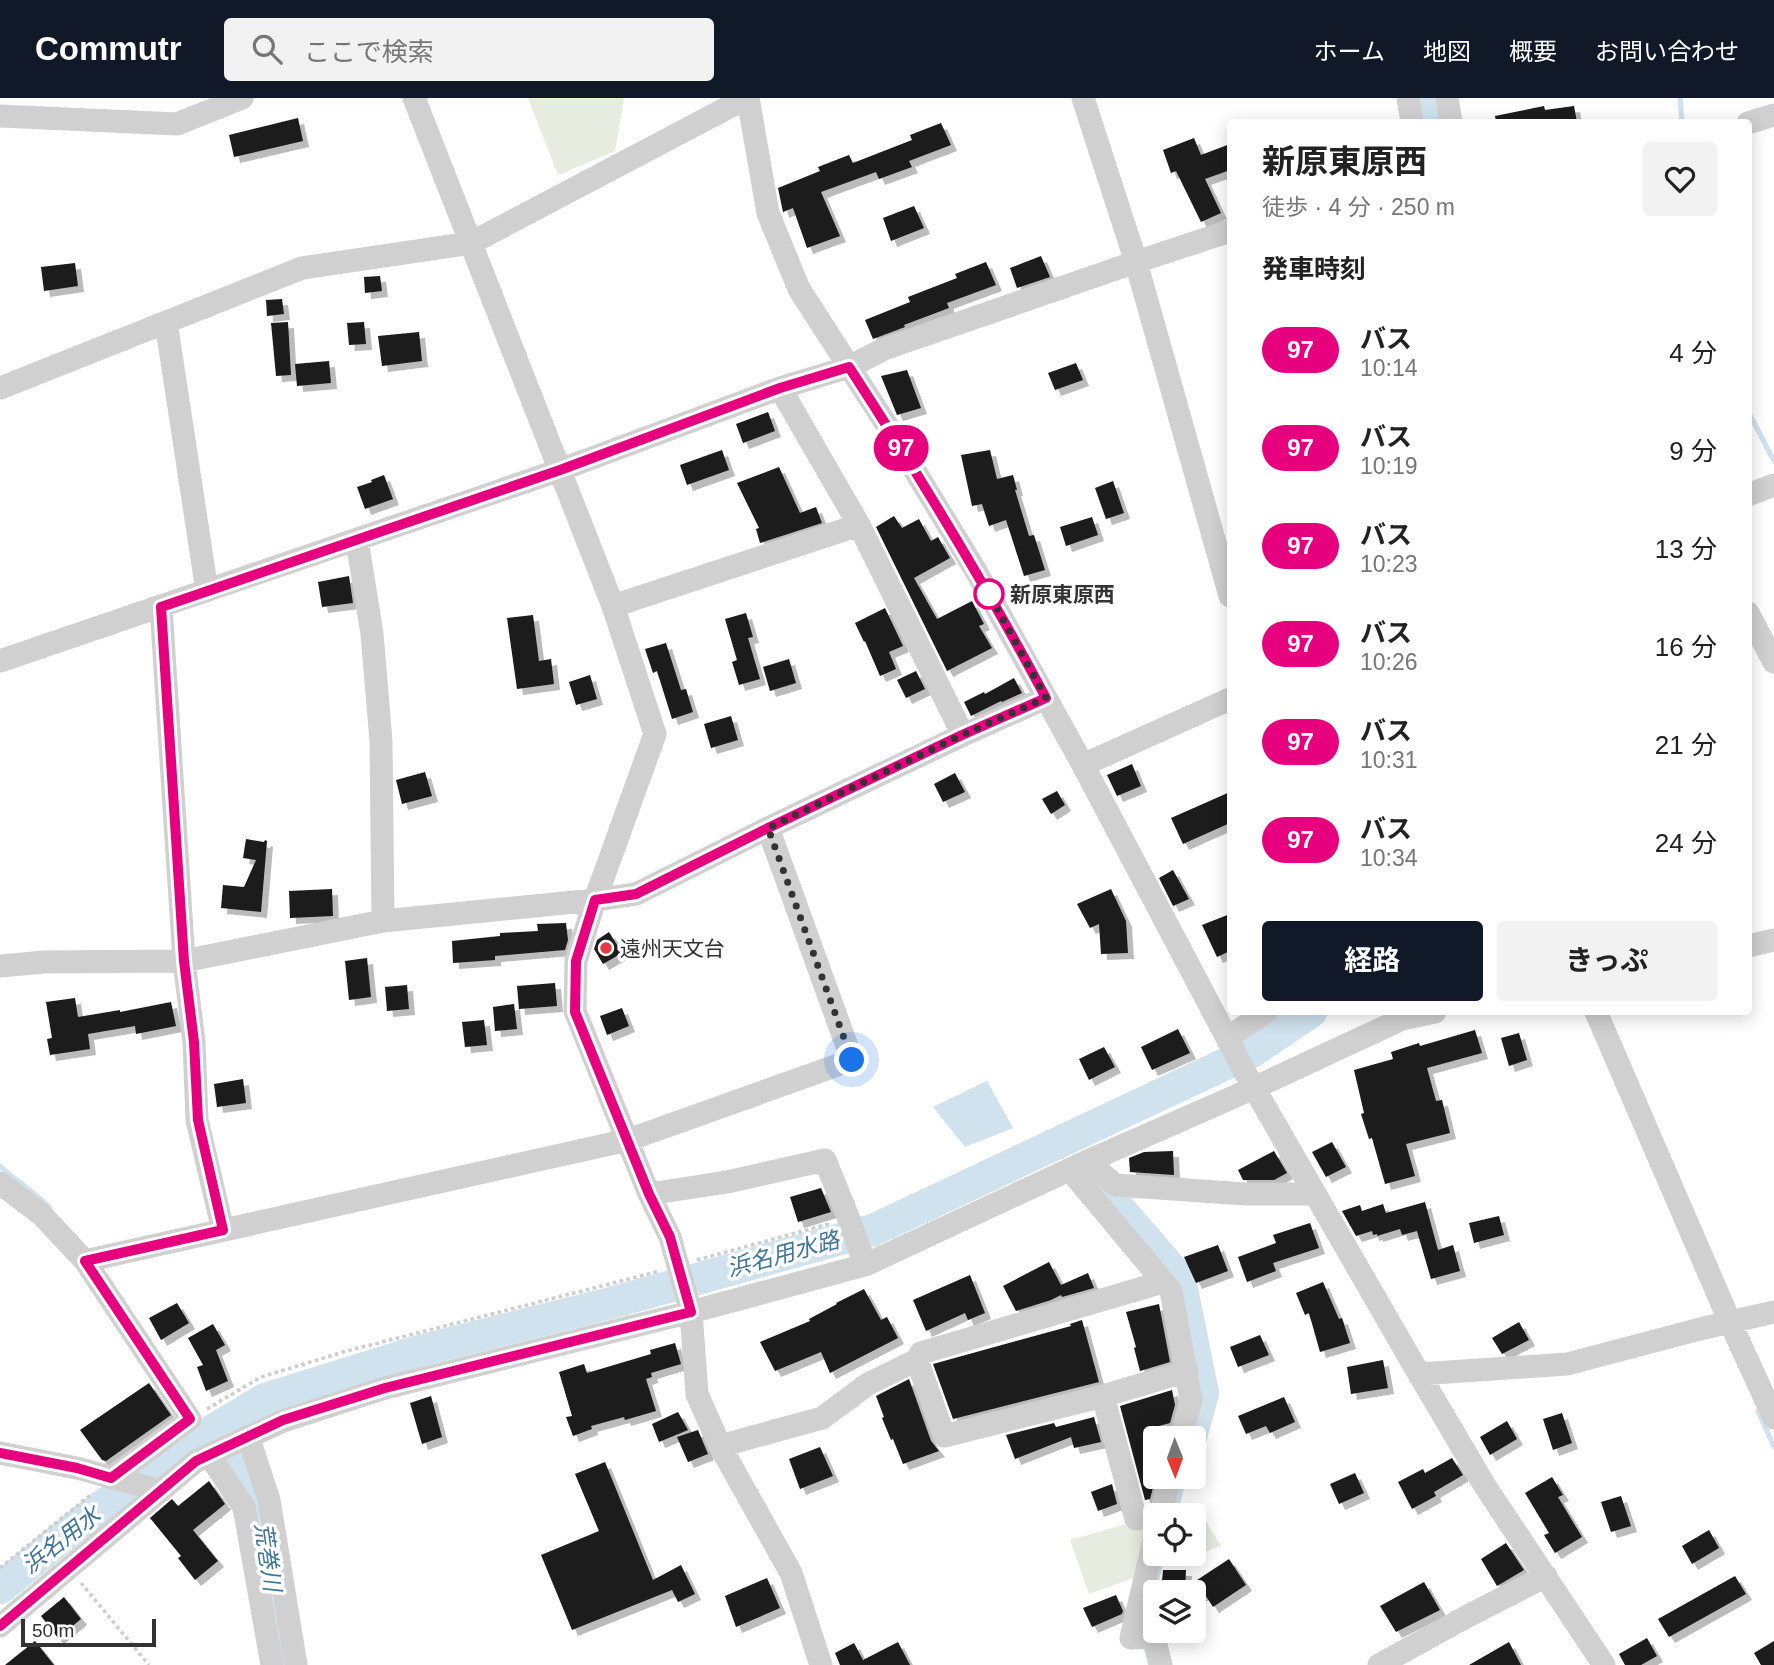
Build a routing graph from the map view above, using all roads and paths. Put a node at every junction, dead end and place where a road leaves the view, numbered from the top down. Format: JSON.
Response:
{"nodes":[{"id":1,"x":242,"y":98,"type":"edge"},
{"id":2,"x":414,"y":98,"type":"edge"},
{"id":3,"x":747,"y":98,"type":"edge"},
{"id":4,"x":1083,"y":98,"type":"edge"},
{"id":5,"x":1408,"y":98,"type":"edge"},
{"id":6,"x":1447,"y":98,"type":"edge"},
{"id":7,"x":60,"y":108,"type":"edge"},
{"id":8,"x":0,"y":116,"type":"edge"},
{"id":9,"x":1774,"y":116,"type":"edge"},
{"id":10,"x":1412,"y":119,"type":"edge"},
{"id":11,"x":1450,"y":119,"type":"edge"},
{"id":12,"x":1752,"y":121,"type":"edge"},
{"id":13,"x":1227,"y":232,"type":"edge"},
{"id":14,"x":471,"y":243,"type":"junction"},
{"id":15,"x":1136,"y":262,"type":"junction"},
{"id":16,"x":166,"y":322,"type":"junction"},
{"id":17,"x":849,"y":367,"type":"junction"},
{"id":18,"x":0,"y":388,"type":"edge"},
{"id":19,"x":780,"y":388,"type":"junction"},
{"id":20,"x":560,"y":470,"type":"junction"},
{"id":21,"x":1774,"y":485,"type":"edge"},
{"id":22,"x":1752,"y":493,"type":"edge"},
{"id":23,"x":859,"y":525,"type":"junction"},
{"id":24,"x":357,"y":540,"type":"junction"},
{"id":25,"x":1227,"y":585,"type":"edge"},
{"id":26,"x":207,"y":591,"type":"junction"},
{"id":27,"x":613,"y":606,"type":"junction"},
{"id":28,"x":161,"y":607,"type":"junction"},
{"id":29,"x":1752,"y":621,"type":"edge"},
{"id":30,"x":0,"y":661,"type":"edge"},
{"id":31,"x":1774,"y":662,"type":"edge"},
{"id":32,"x":1046,"y":698,"type":"junction"},
{"id":33,"x":1227,"y":700,"type":"edge"},
{"id":34,"x":962,"y":735,"type":"junction"},
{"id":35,"x":1083,"y":765,"type":"junction"},
{"id":36,"x":768,"y":828,"type":"junction"},
{"id":37,"x":595,"y":900,"type":"junction"},
{"id":38,"x":383,"y":921,"type":"junction"},
{"id":39,"x":1774,"y":940,"type":"edge"},
{"id":40,"x":1752,"y":945,"type":"edge"},
{"id":41,"x":184,"y":961,"type":"junction"},
{"id":42,"x":0,"y":966,"type":"edge"},
{"id":43,"x":1262,"y":1015,"type":"edge"},
{"id":44,"x":1420,"y":1015,"type":"edge"},
{"id":45,"x":1597,"y":1015,"type":"edge"},
{"id":46,"x":1227,"y":1038,"type":"junction"},
{"id":47,"x":1250,"y":1081,"type":"junction"},
{"id":48,"x":628,"y":1140,"type":"junction"},
{"id":49,"x":1079,"y":1166,"type":"junction"},
{"id":50,"x":0,"y":1183,"type":"edge"},
{"id":51,"x":649,"y":1194,"type":"junction"},
{"id":52,"x":1315,"y":1194,"type":"junction"},
{"id":53,"x":849,"y":1219,"type":"junction"},
{"id":54,"x":223,"y":1230,"type":"junction"},
{"id":55,"x":862,"y":1256,"type":"junction"},
{"id":56,"x":85,"y":1261,"type":"junction"},
{"id":57,"x":679,"y":1266,"type":"junction"},
{"id":58,"x":1163,"y":1282,"type":"junction"},
{"id":59,"x":689,"y":1307,"type":"junction"},
{"id":60,"x":1774,"y":1312,"type":"edge"},
{"id":61,"x":1723,"y":1324,"type":"junction"},
{"id":62,"x":916,"y":1360,"type":"junction"},
{"id":63,"x":1186,"y":1371,"type":"junction"},
{"id":64,"x":1419,"y":1374,"type":"junction"},
{"id":65,"x":1102,"y":1396,"type":"junction"},
{"id":66,"x":1774,"y":1418,"type":"edge"},
{"id":67,"x":190,"y":1419,"type":"junction"},
{"id":68,"x":1184,"y":1426,"type":"edge"},
{"id":69,"x":248,"y":1436,"type":"junction"},
{"id":70,"x":720,"y":1446,"type":"junction"},
{"id":71,"x":0,"y":1453,"type":"edge"},
{"id":72,"x":209,"y":1455,"type":"junction"},
{"id":73,"x":111,"y":1478,"type":"junction"},
{"id":74,"x":160,"y":1491,"type":"junction"},
{"id":75,"x":1143,"y":1520,"type":"edge"},
{"id":76,"x":1147,"y":1566,"type":"edge"},
{"id":77,"x":69,"y":1567,"type":"junction"},
{"id":78,"x":0,"y":1568,"type":"edge"},
{"id":79,"x":1546,"y":1576,"type":"junction"},
{"id":80,"x":0,"y":1626,"type":"edge"},
{"id":81,"x":149,"y":1665,"type":"edge"},
{"id":82,"x":272,"y":1665,"type":"edge"},
{"id":83,"x":296,"y":1665,"type":"edge"},
{"id":84,"x":821,"y":1665,"type":"edge"},
{"id":85,"x":1161,"y":1665,"type":"edge"},
{"id":86,"x":1379,"y":1665,"type":"edge"},
{"id":87,"x":1604,"y":1665,"type":"edge"}],
"edges":[{"from":1,"to":7,"type":"street"},
{"from":2,"to":14,"type":"street"},
{"from":3,"to":14,"type":"street"},
{"from":3,"to":17,"type":"street"},
{"from":4,"to":15,"type":"street"},
{"from":5,"to":10,"type":"street"},
{"from":6,"to":11,"type":"street"},
{"from":7,"to":8,"type":"street"},
{"from":9,"to":12,"type":"street"},
{"from":13,"to":15,"type":"street"},
{"from":14,"to":16,"type":"street"},
{"from":14,"to":20,"type":"street"},
{"from":15,"to":17,"type":"street"},
{"from":15,"to":25,"type":"street"},
{"from":16,"to":18,"type":"street"},
{"from":16,"to":26,"type":"street"},
{"from":17,"to":19,"type":"street"},
{"from":17,"to":32,"type":"street"},
{"from":19,"to":20,"type":"street"},
{"from":19,"to":23,"type":"street"},
{"from":20,"to":24,"type":"street"},
{"from":20,"to":27,"type":"street"},
{"from":21,"to":22,"type":"street"},
{"from":23,"to":27,"type":"street"},
{"from":23,"to":34,"type":"street"},
{"from":24,"to":26,"type":"street"},
{"from":24,"to":38,"type":"street"},
{"from":26,"to":28,"type":"street"},
{"from":27,"to":37,"type":"street"},
{"from":28,"to":30,"type":"street"},
{"from":28,"to":41,"type":"street"},
{"from":29,"to":31,"type":"street"},
{"from":32,"to":34,"type":"street"},
{"from":32,"to":35,"type":"street"},
{"from":33,"to":35,"type":"street"},
{"from":34,"to":36,"type":"street"},
{"from":35,"to":46,"type":"street"},
{"from":36,"to":37,"type":"street"},
{"from":36,"to":48,"type":"street"},
{"from":37,"to":38,"type":"street"},
{"from":37,"to":48,"type":"street"},
{"from":38,"to":41,"type":"street"},
{"from":39,"to":40,"type":"street"},
{"from":41,"to":42,"type":"street"},
{"from":41,"to":54,"type":"street"},
{"from":43,"to":46,"type":"street"},
{"from":44,"to":47,"type":"street"},
{"from":45,"to":61,"type":"street"},
{"from":46,"to":47,"type":"street"},
{"from":47,"to":49,"type":"street"},
{"from":47,"to":52,"type":"street"},
{"from":48,"to":51,"type":"street"},
{"from":48,"to":54,"type":"street"},
{"from":49,"to":52,"type":"street"},
{"from":49,"to":55,"type":"street"},
{"from":49,"to":58,"type":"street"},
{"from":50,"to":56,"type":"street"},
{"from":51,"to":53,"type":"street"},
{"from":51,"to":57,"type":"street"},
{"from":52,"to":64,"type":"street"},
{"from":53,"to":55,"type":"street"},
{"from":53,"to":57,"type":"path"},
{"from":54,"to":56,"type":"street"},
{"from":55,"to":59,"type":"street"},
{"from":56,"to":67,"type":"street"},
{"from":57,"to":59,"type":"street"},
{"from":57,"to":67,"type":"path"},
{"from":58,"to":62,"type":"street"},
{"from":58,"to":63,"type":"street"},
{"from":59,"to":69,"type":"street"},
{"from":59,"to":70,"type":"street"},
{"from":60,"to":61,"type":"street"},
{"from":61,"to":64,"type":"street"},
{"from":61,"to":66,"type":"street"},
{"from":62,"to":65,"type":"street"},
{"from":62,"to":70,"type":"street"},
{"from":63,"to":65,"type":"street"},
{"from":63,"to":68,"type":"street"},
{"from":64,"to":79,"type":"street"},
{"from":65,"to":75,"type":"street"},
{"from":67,"to":73,"type":"street"},
{"from":69,"to":72,"type":"street"},
{"from":69,"to":83,"type":"street"},
{"from":70,"to":84,"type":"street"},
{"from":71,"to":73,"type":"street"},
{"from":72,"to":74,"type":"street"},
{"from":72,"to":82,"type":"street"},
{"from":73,"to":74,"type":"street"},
{"from":73,"to":78,"type":"path"},
{"from":74,"to":77,"type":"street"},
{"from":76,"to":85,"type":"street"},
{"from":77,"to":80,"type":"street"},
{"from":77,"to":81,"type":"path"},
{"from":79,"to":86,"type":"street"},
{"from":79,"to":87,"type":"street"}]}
